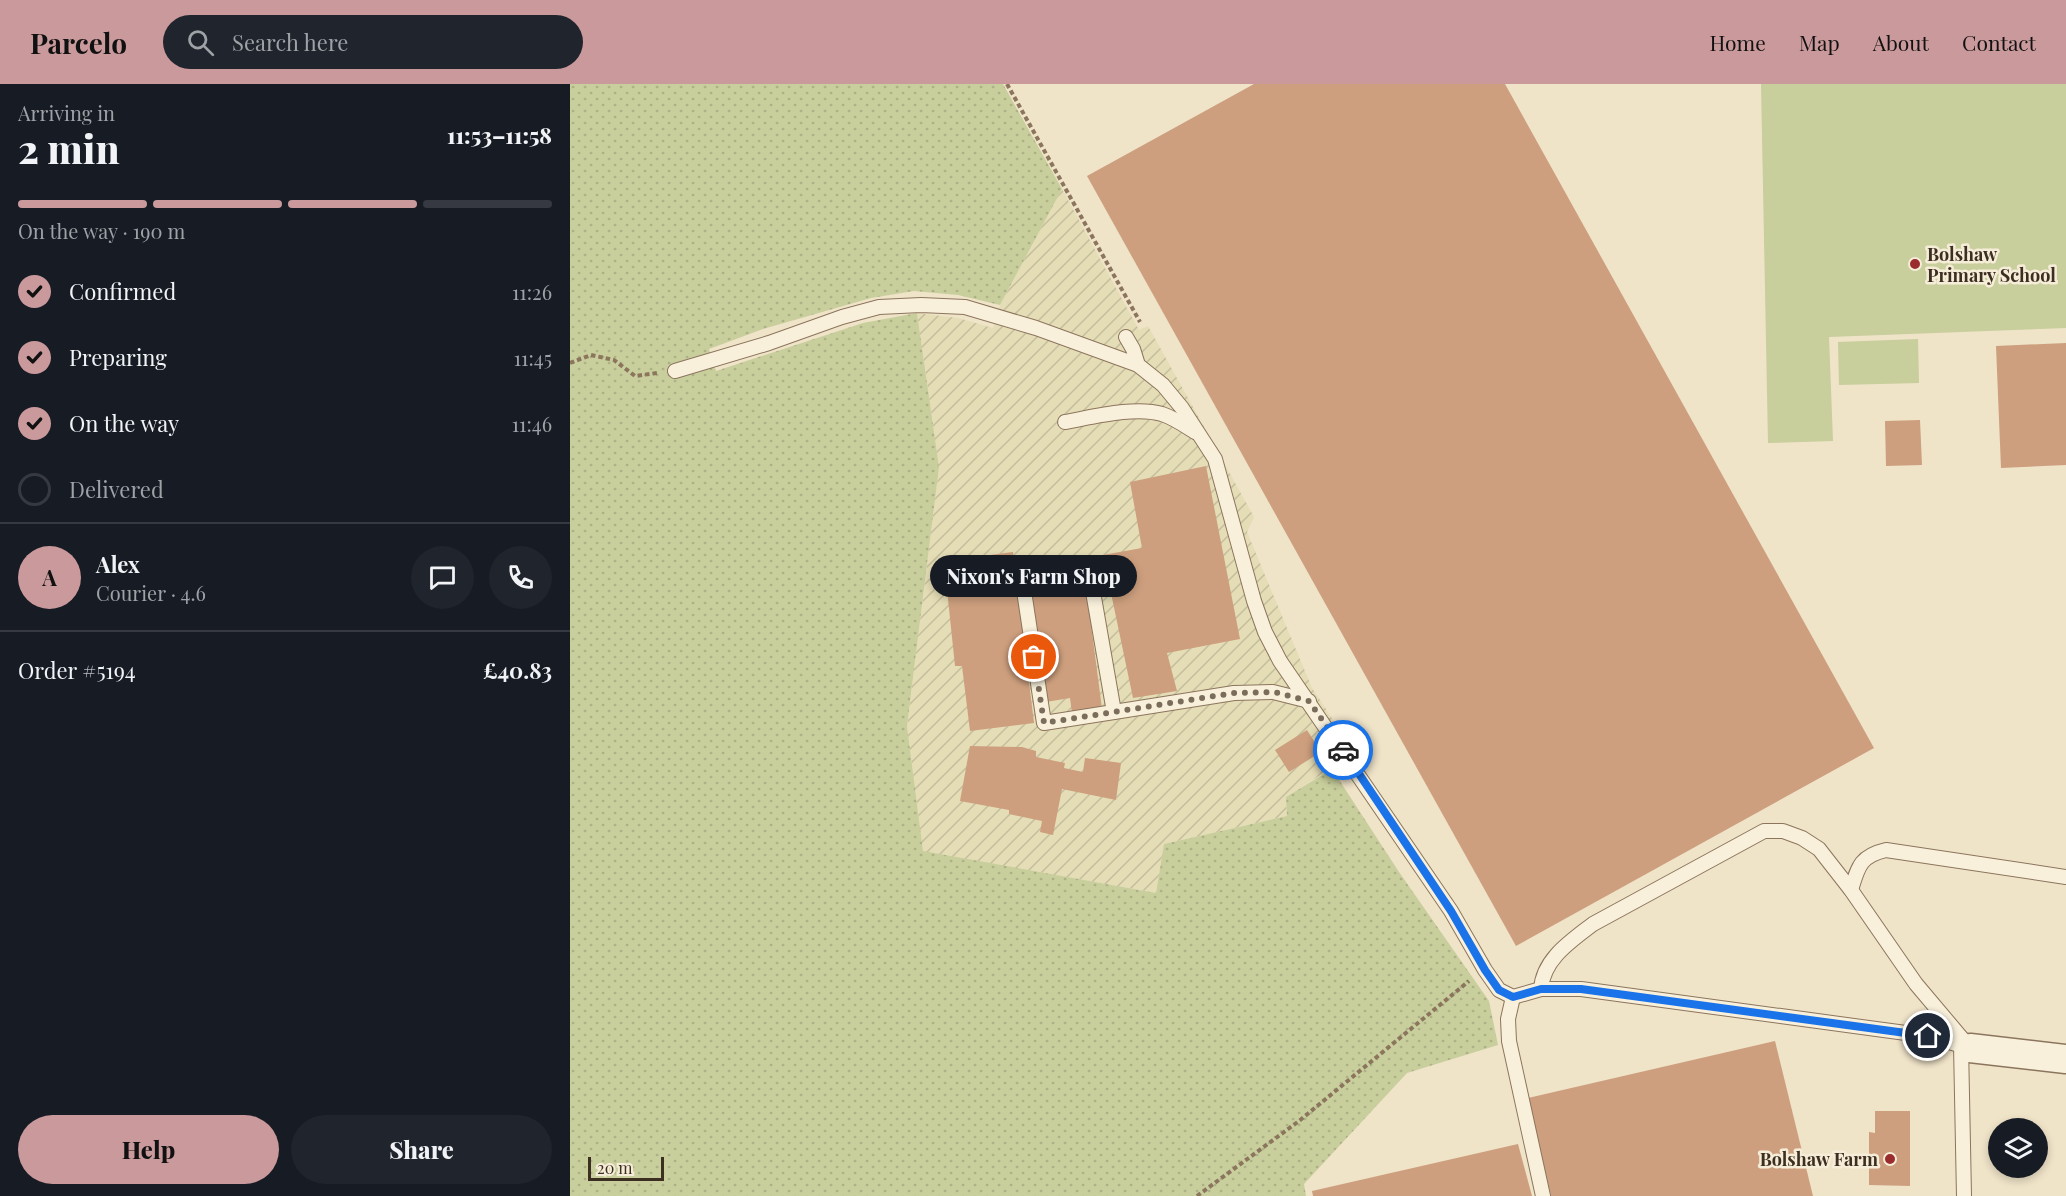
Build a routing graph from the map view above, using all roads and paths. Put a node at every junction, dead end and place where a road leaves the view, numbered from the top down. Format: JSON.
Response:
{"nodes":[{"id":1,"x":1007,"y":84,"type":"edge"},
{"id":2,"x":1143,"y":328,"type":"dead end"},
{"id":3,"x":1126,"y":337,"type":"dead end"},
{"id":4,"x":570,"y":363,"type":"edge"},
{"id":5,"x":1138,"y":365,"type":"junction"},
{"id":6,"x":675,"y":370,"type":"joint"},
{"id":7,"x":1065,"y":422,"type":"dead end"},
{"id":8,"x":1198,"y":434,"type":"junction"},
{"id":9,"x":1092,"y":586,"type":"dead end"},
{"id":10,"x":1024,"y":591,"type":"dead end"},
{"id":11,"x":1309,"y":701,"type":"junction"},
{"id":12,"x":1114,"y":712,"type":"junction"},
{"id":13,"x":2066,"y":876,"type":"edge"},
{"id":14,"x":1851,"y":890,"type":"junction"},
{"id":15,"x":1485,"y":970,"type":"junction"},
{"id":16,"x":1541,"y":989,"type":"junction"},
{"id":17,"x":1513,"y":997,"type":"junction"},
{"id":18,"x":1966,"y":1047,"type":"junction"},
{"id":19,"x":2066,"y":1059,"type":"edge"},
{"id":20,"x":1197,"y":1196,"type":"edge"},
{"id":21,"x":1544,"y":1196,"type":"edge"},
{"id":22,"x":1964,"y":1196,"type":"edge"}],
"edges":[{"from":1,"to":2,"type":"path"},
{"from":3,"to":5,"type":"lane"},
{"from":4,"to":6,"type":"path"},
{"from":5,"to":6,"type":"lane"},
{"from":5,"to":8,"type":"lane"},
{"from":7,"to":8,"type":"lane"},
{"from":8,"to":11,"type":"lane"},
{"from":9,"to":12,"type":"lane"},
{"from":10,"to":12,"type":"lane"},
{"from":11,"to":12,"type":"lane"},
{"from":11,"to":15,"type":"lane"},
{"from":13,"to":14,"type":"lane"},
{"from":14,"to":16,"type":"lane"},
{"from":14,"to":18,"type":"lane"},
{"from":15,"to":17,"type":"lane"},
{"from":15,"to":20,"type":"path"},
{"from":16,"to":17,"type":"lane"},
{"from":16,"to":18,"type":"lane"},
{"from":17,"to":21,"type":"lane"},
{"from":18,"to":19,"type":"street"},
{"from":18,"to":22,"type":"lane"}]}
